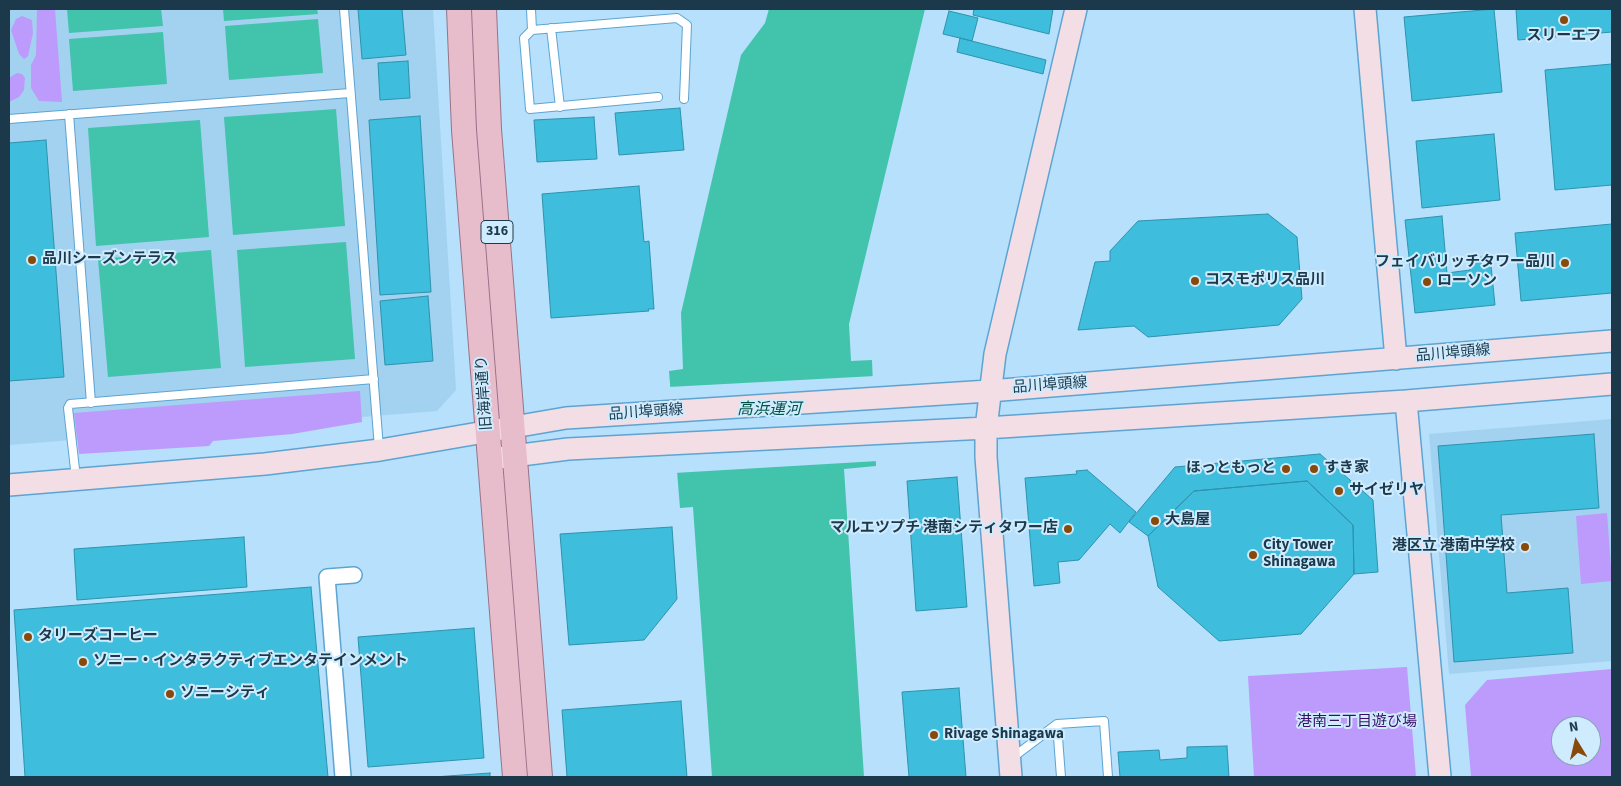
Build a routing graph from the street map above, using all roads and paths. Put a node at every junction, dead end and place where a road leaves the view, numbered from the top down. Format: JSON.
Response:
{"nodes":[{"id":1,"x":344,"y":9,"type":"edge"},
{"id":2,"x":458,"y":9,"type":"edge"},
{"id":3,"x":484,"y":9,"type":"edge"},
{"id":4,"x":531,"y":9,"type":"edge"},
{"id":5,"x":1076,"y":9,"type":"edge"},
{"id":6,"x":1365,"y":9,"type":"edge"},
{"id":7,"x":551,"y":28,"type":"junction"},
{"id":8,"x":532,"y":30,"type":"junction"},
{"id":9,"x":350,"y":94,"type":"junction"},
{"id":10,"x":658,"y":98,"type":"dead end"},
{"id":11,"x":684,"y":99,"type":"dead end"},
{"id":12,"x":560,"y":107,"type":"junction"},
{"id":13,"x":70,"y":114,"type":"junction"},
{"id":14,"x":9,"y":119,"type":"edge"},
{"id":15,"x":1612,"y":341,"type":"edge"},
{"id":16,"x":1396,"y":359,"type":"junction"},
{"id":17,"x":374,"y":380,"type":"junction"},
{"id":18,"x":1612,"y":384,"type":"edge"},
{"id":19,"x":989,"y":391,"type":"junction"},
{"id":20,"x":1406,"y":401,"type":"junction"},
{"id":21,"x":91,"y":402,"type":"junction"},
{"id":22,"x":513,"y":427,"type":"junction"},
{"id":23,"x":986,"y":428,"type":"junction"},
{"id":24,"x":488,"y":432,"type":"junction"},
{"id":25,"x":380,"y":450,"type":"junction"},
{"id":26,"x":516,"y":456,"type":"junction"},
{"id":27,"x":490,"y":459,"type":"junction"},
{"id":28,"x":76,"y":480,"type":"junction"},
{"id":29,"x":9,"y":485,"type":"edge"},
{"id":30,"x":354,"y":575,"type":"dead end"},
{"id":31,"x":1057,"y":724,"type":"junction"},
{"id":32,"x":1011,"y":768,"type":"edge"},
{"id":33,"x":343,"y":777,"type":"edge"},
{"id":34,"x":515,"y":777,"type":"edge"},
{"id":35,"x":540,"y":777,"type":"edge"},
{"id":36,"x":1061,"y":777,"type":"edge"},
{"id":37,"x":1108,"y":777,"type":"edge"},
{"id":38,"x":1440,"y":777,"type":"edge"}],
"edges":[{"from":1,"to":9,"type":"lane"},
{"from":2,"to":24,"type":"main road","name":"旧海岸通り","number":"316"},
{"from":3,"to":22,"type":"main road","name":"旧海岸通り","number":"316"},
{"from":4,"to":8,"type":"lane"},
{"from":5,"to":19,"type":"main road"},
{"from":6,"to":16,"type":"main road"},
{"from":7,"to":8,"type":"lane"},
{"from":7,"to":11,"type":"lane"},
{"from":7,"to":12,"type":"lane"},
{"from":8,"to":12,"type":"lane"},
{"from":9,"to":13,"type":"lane"},
{"from":9,"to":17,"type":"lane"},
{"from":10,"to":12,"type":"lane"},
{"from":13,"to":14,"type":"lane"},
{"from":13,"to":21,"type":"lane"},
{"from":15,"to":16,"type":"main road","name":"品川埠頭線"},
{"from":16,"to":19,"type":"main road","name":"品川埠頭線"},
{"from":17,"to":21,"type":"lane"},
{"from":17,"to":25,"type":"lane"},
{"from":18,"to":20,"type":"main road","name":"品川埠頭線"},
{"from":19,"to":22,"type":"main road","name":"品川埠頭線"},
{"from":19,"to":23,"type":"main road"},
{"from":20,"to":23,"type":"main road","name":"品川埠頭線"},
{"from":20,"to":38,"type":"main road"},
{"from":21,"to":28,"type":"lane"},
{"from":22,"to":24,"type":"main road","name":"品川埠頭線"},
{"from":22,"to":26,"type":"main road","name":"旧海岸通り","number":"316"},
{"from":23,"to":26,"type":"main road","name":"品川埠頭線"},
{"from":23,"to":32,"type":"main road"},
{"from":24,"to":25,"type":"main road","name":"品川埠頭線"},
{"from":24,"to":27,"type":"main road","name":"旧海岸通り","number":"316"},
{"from":25,"to":28,"type":"main road","name":"品川埠頭線"},
{"from":26,"to":27,"type":"main road","name":"品川埠頭線"},
{"from":26,"to":35,"type":"main road","name":"旧海岸通り","number":"316"},
{"from":27,"to":34,"type":"main road","name":"旧海岸通り","number":"316"},
{"from":28,"to":29,"type":"main road","name":"品川埠頭線"},
{"from":30,"to":33,"type":"street"},
{"from":31,"to":32,"type":"lane"},
{"from":31,"to":36,"type":"lane"},
{"from":31,"to":37,"type":"lane"}]}
